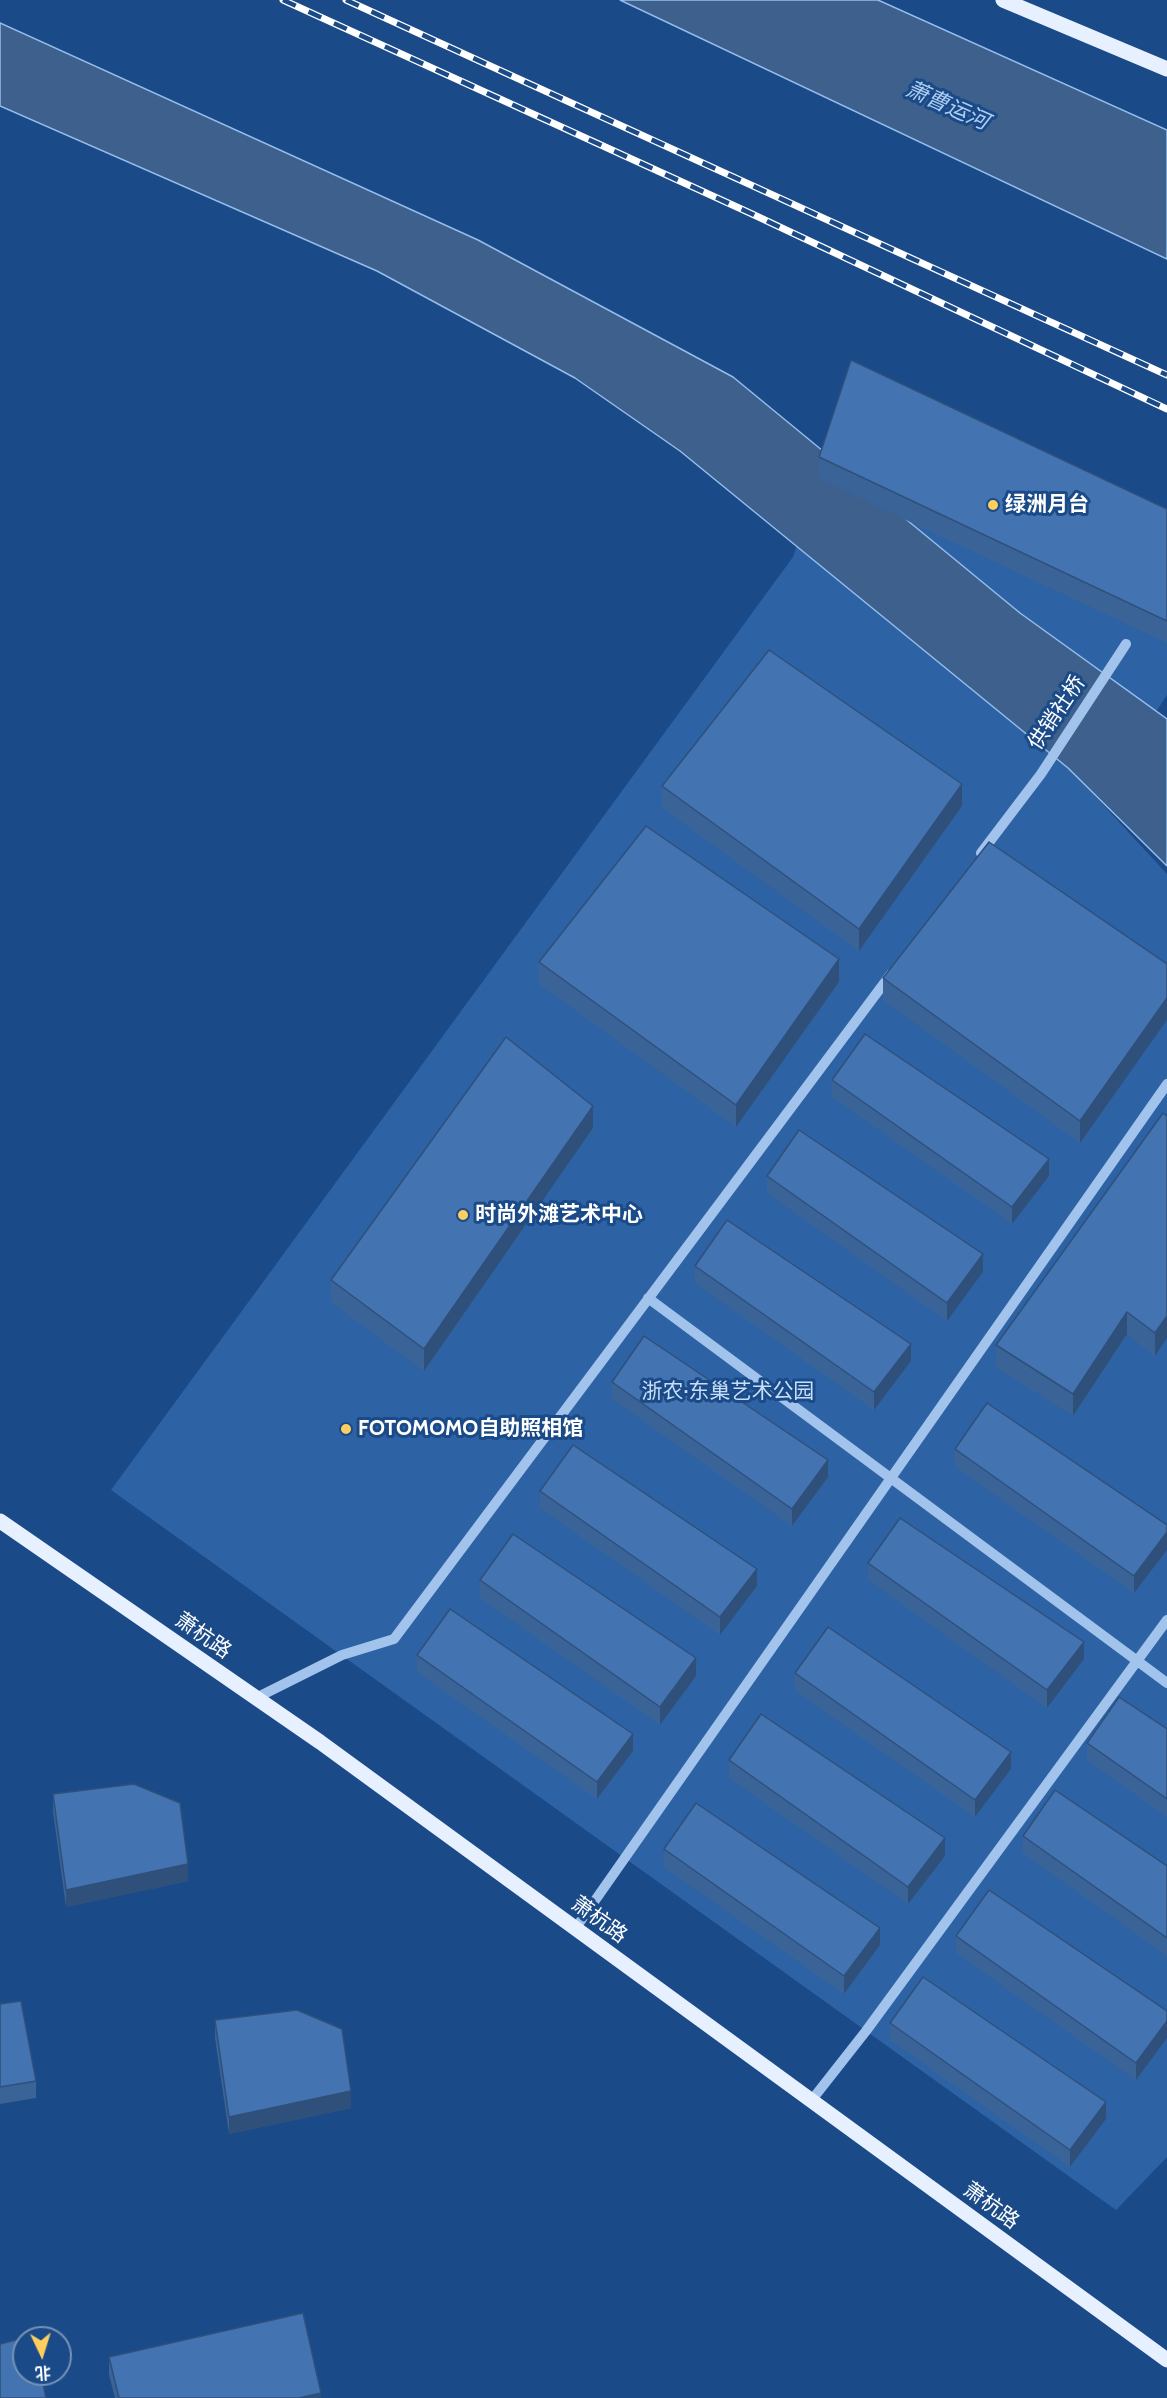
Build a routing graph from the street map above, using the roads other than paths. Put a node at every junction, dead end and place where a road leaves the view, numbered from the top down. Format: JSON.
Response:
{"nodes":[{"id":1,"x":1003,"y":0,"type":"edge"},
{"id":2,"x":1167,"y":69,"type":"edge"},
{"id":3,"x":1126,"y":644,"type":"dead end"},
{"id":4,"x":976,"y":860,"type":"edge"},
{"id":5,"x":898,"y":964,"type":"edge"},
{"id":6,"x":1167,"y":1084,"type":"edge"},
{"id":7,"x":648,"y":1298,"type":"junction"},
{"id":8,"x":891,"y":1478,"type":"junction"},
{"id":9,"x":0,"y":1521,"type":"edge"},
{"id":10,"x":1167,"y":1620,"type":"edge"},
{"id":11,"x":1137,"y":1661,"type":"junction"},
{"id":12,"x":1167,"y":1683,"type":"edge"},
{"id":13,"x":256,"y":1698,"type":"junction"},
{"id":14,"x":575,"y":1929,"type":"junction"},
{"id":15,"x":811,"y":2101,"type":"junction"},
{"id":16,"x":1167,"y":2360,"type":"edge"}],
"edges":[{"from":1,"to":2,"type":"main road"},
{"from":3,"to":4,"type":"lane","name":"供销社桥"},
{"from":5,"to":7,"type":"lane"},
{"from":6,"to":8,"type":"lane"},
{"from":7,"to":8,"type":"lane"},
{"from":7,"to":13,"type":"lane"},
{"from":8,"to":11,"type":"lane"},
{"from":8,"to":14,"type":"lane"},
{"from":9,"to":13,"type":"main road","name":"萧杭路"},
{"from":10,"to":11,"type":"lane"},
{"from":11,"to":12,"type":"lane"},
{"from":11,"to":15,"type":"lane"},
{"from":13,"to":14,"type":"main road","name":"萧杭路"},
{"from":14,"to":15,"type":"main road","name":"萧杭路"},
{"from":15,"to":16,"type":"main road","name":"萧杭路"}]}
